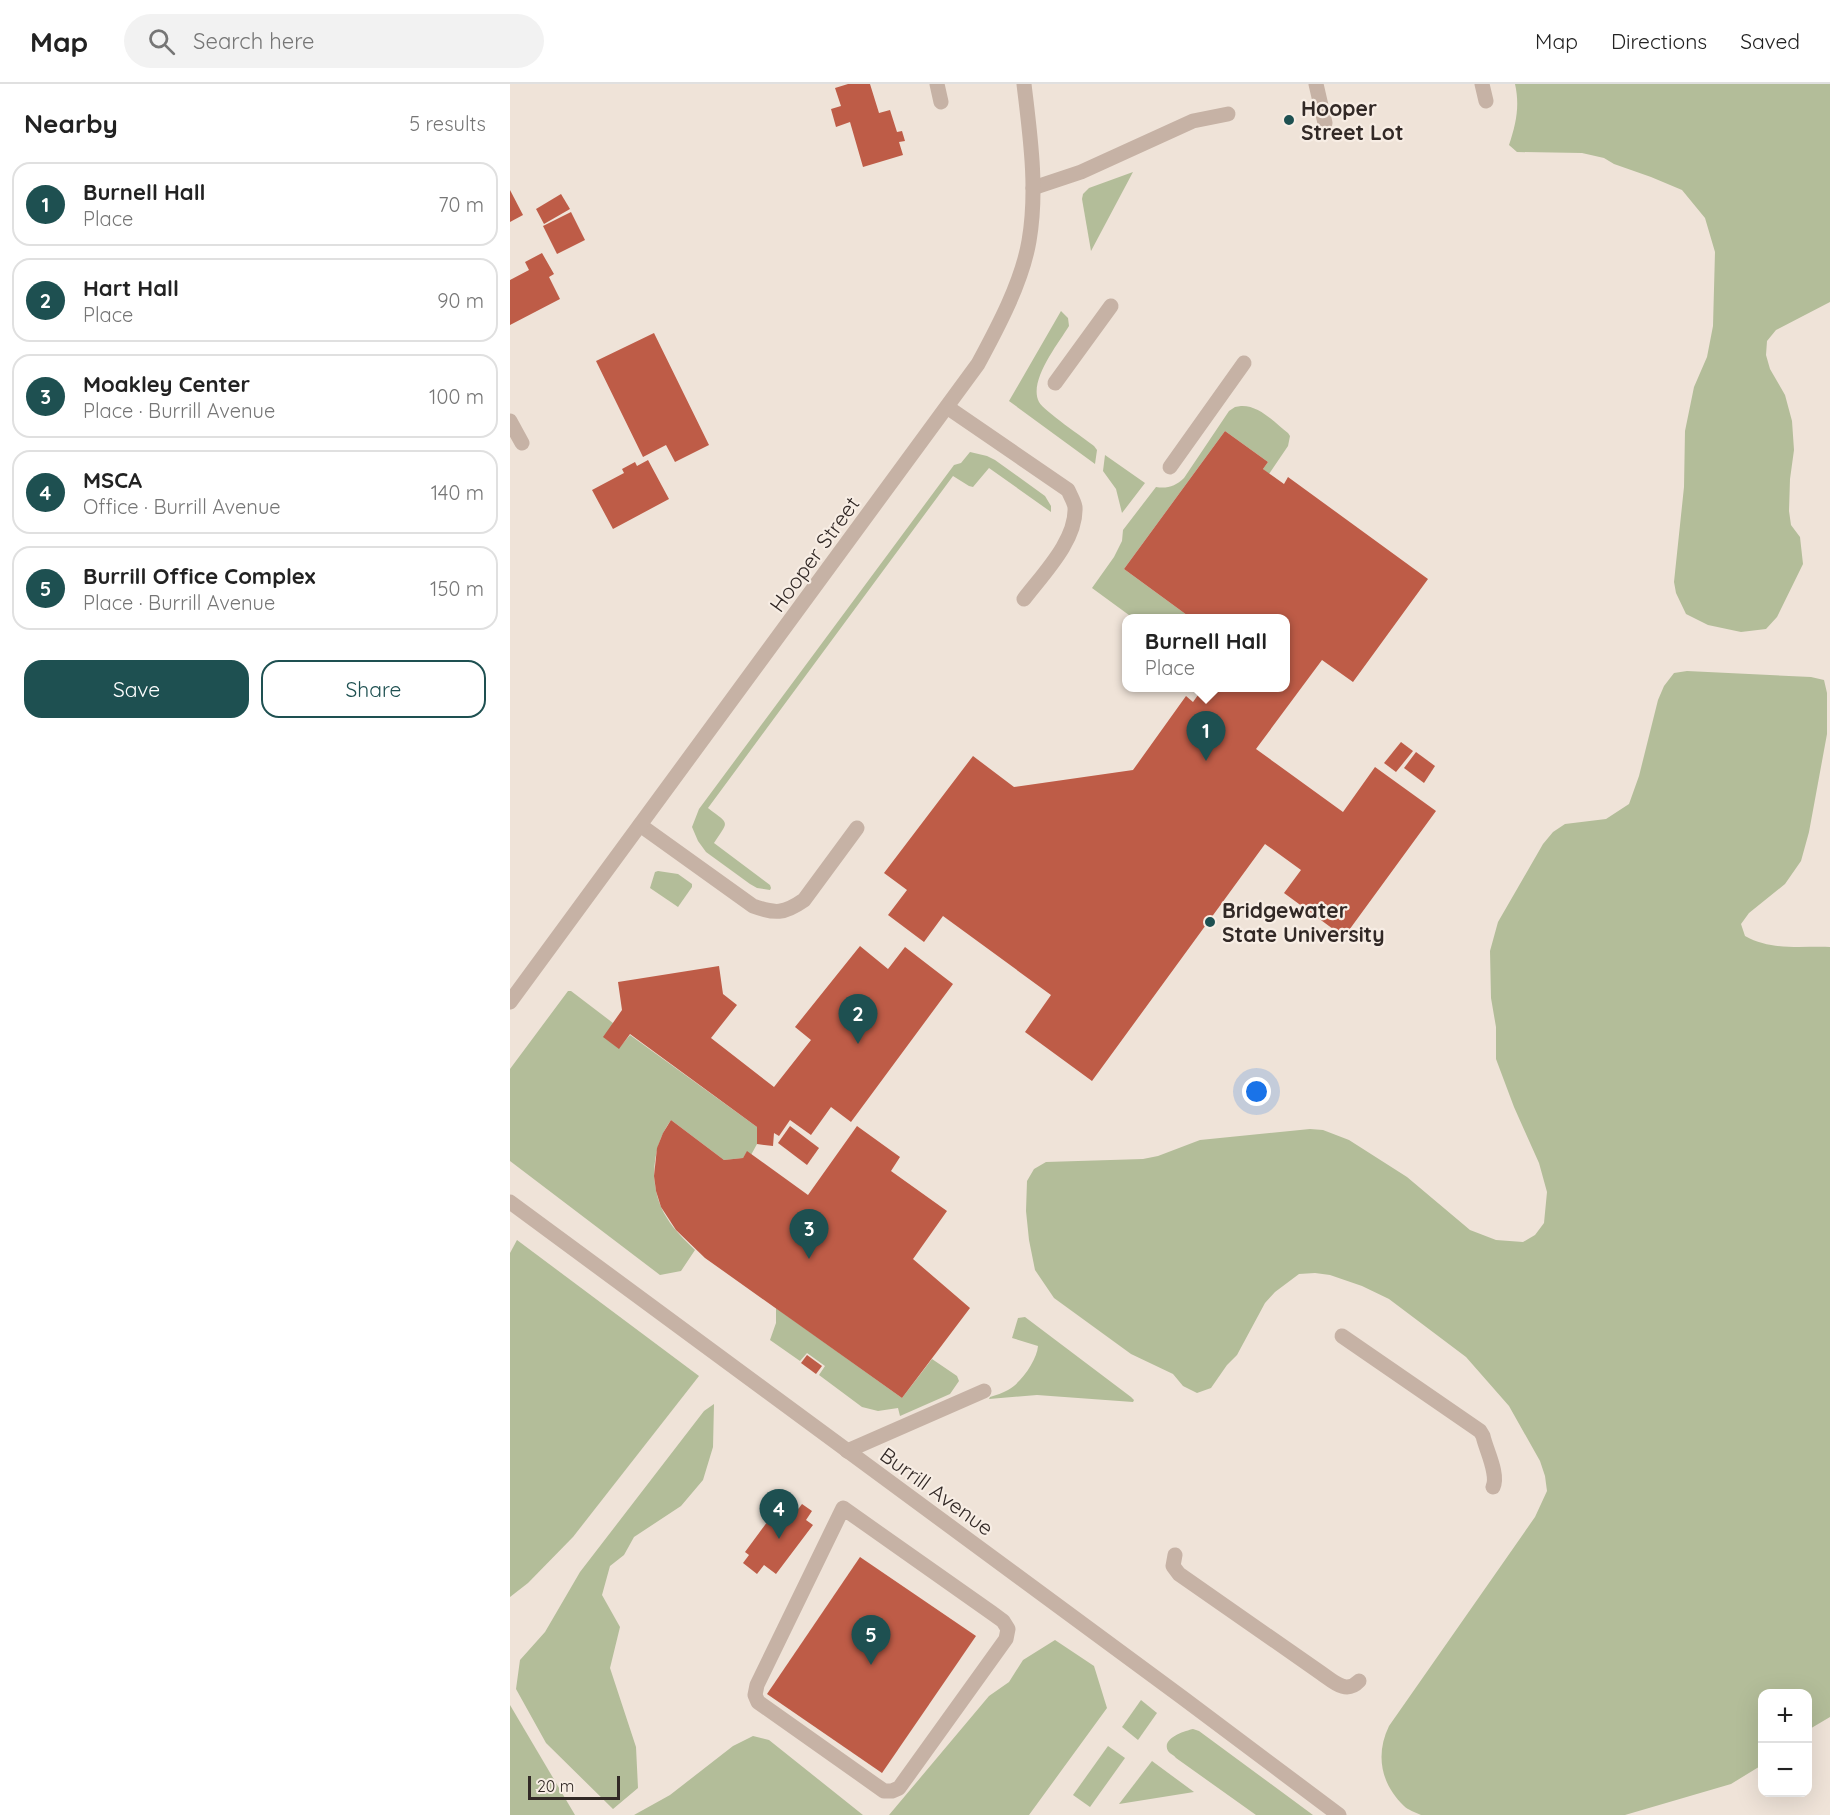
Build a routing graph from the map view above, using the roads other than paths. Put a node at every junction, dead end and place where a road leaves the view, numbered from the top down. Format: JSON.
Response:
{"nodes":[{"id":1,"x":937,"y":84,"type":"edge"},
{"id":2,"x":1025,"y":84,"type":"edge"},
{"id":3,"x":1316,"y":84,"type":"edge"},
{"id":4,"x":1482,"y":84,"type":"edge"},
{"id":5,"x":1486,"y":101,"type":"dead end"},
{"id":6,"x":941,"y":102,"type":"dead end"},
{"id":7,"x":1228,"y":114,"type":"dead end"},
{"id":8,"x":1325,"y":123,"type":"dead end"},
{"id":9,"x":1033,"y":188,"type":"junction"},
{"id":10,"x":1111,"y":306,"type":"dead end"},
{"id":11,"x":1244,"y":363,"type":"dead end"},
{"id":12,"x":1055,"y":383,"type":"dead end"},
{"id":13,"x":947,"y":407,"type":"junction"},
{"id":14,"x":510,"y":421,"type":"edge"},
{"id":15,"x":522,"y":443,"type":"dead end"},
{"id":16,"x":1170,"y":467,"type":"dead end"},
{"id":17,"x":1024,"y":599,"type":"dead end"},
{"id":18,"x":640,"y":825,"type":"junction"},
{"id":19,"x":857,"y":828,"type":"dead end"},
{"id":20,"x":510,"y":1002,"type":"edge"},
{"id":21,"x":510,"y":1202,"type":"edge"},
{"id":22,"x":1342,"y":1336,"type":"dead end"},
{"id":23,"x":984,"y":1391,"type":"dead end"},
{"id":24,"x":848,"y":1451,"type":"junction"},
{"id":25,"x":1493,"y":1487,"type":"dead end"},
{"id":26,"x":843,"y":1508,"type":"joint"},
{"id":27,"x":1175,"y":1555,"type":"dead end"},
{"id":28,"x":1359,"y":1681,"type":"dead end"},
{"id":29,"x":1339,"y":1815,"type":"edge"}],
"edges":[{"from":1,"to":6,"type":"street"},
{"from":2,"to":9,"type":"street","name":"Hooper Street"},
{"from":3,"to":8,"type":"street"},
{"from":4,"to":5,"type":"street"},
{"from":7,"to":9,"type":"street"},
{"from":9,"to":13,"type":"street","name":"Hooper Street"},
{"from":10,"to":12,"type":"street"},
{"from":11,"to":16,"type":"street"},
{"from":13,"to":17,"type":"street"},
{"from":13,"to":18,"type":"street","name":"Hooper Street"},
{"from":14,"to":15,"type":"street"},
{"from":18,"to":19,"type":"street"},
{"from":18,"to":20,"type":"street","name":"Hooper Street"},
{"from":21,"to":24,"type":"street","name":"Burrill Avenue"},
{"from":22,"to":25,"type":"street"},
{"from":23,"to":24,"type":"street"},
{"from":24,"to":29,"type":"street","name":"Burrill Avenue"},
{"from":26,"to":26,"type":"street"},
{"from":27,"to":28,"type":"street"}]}
